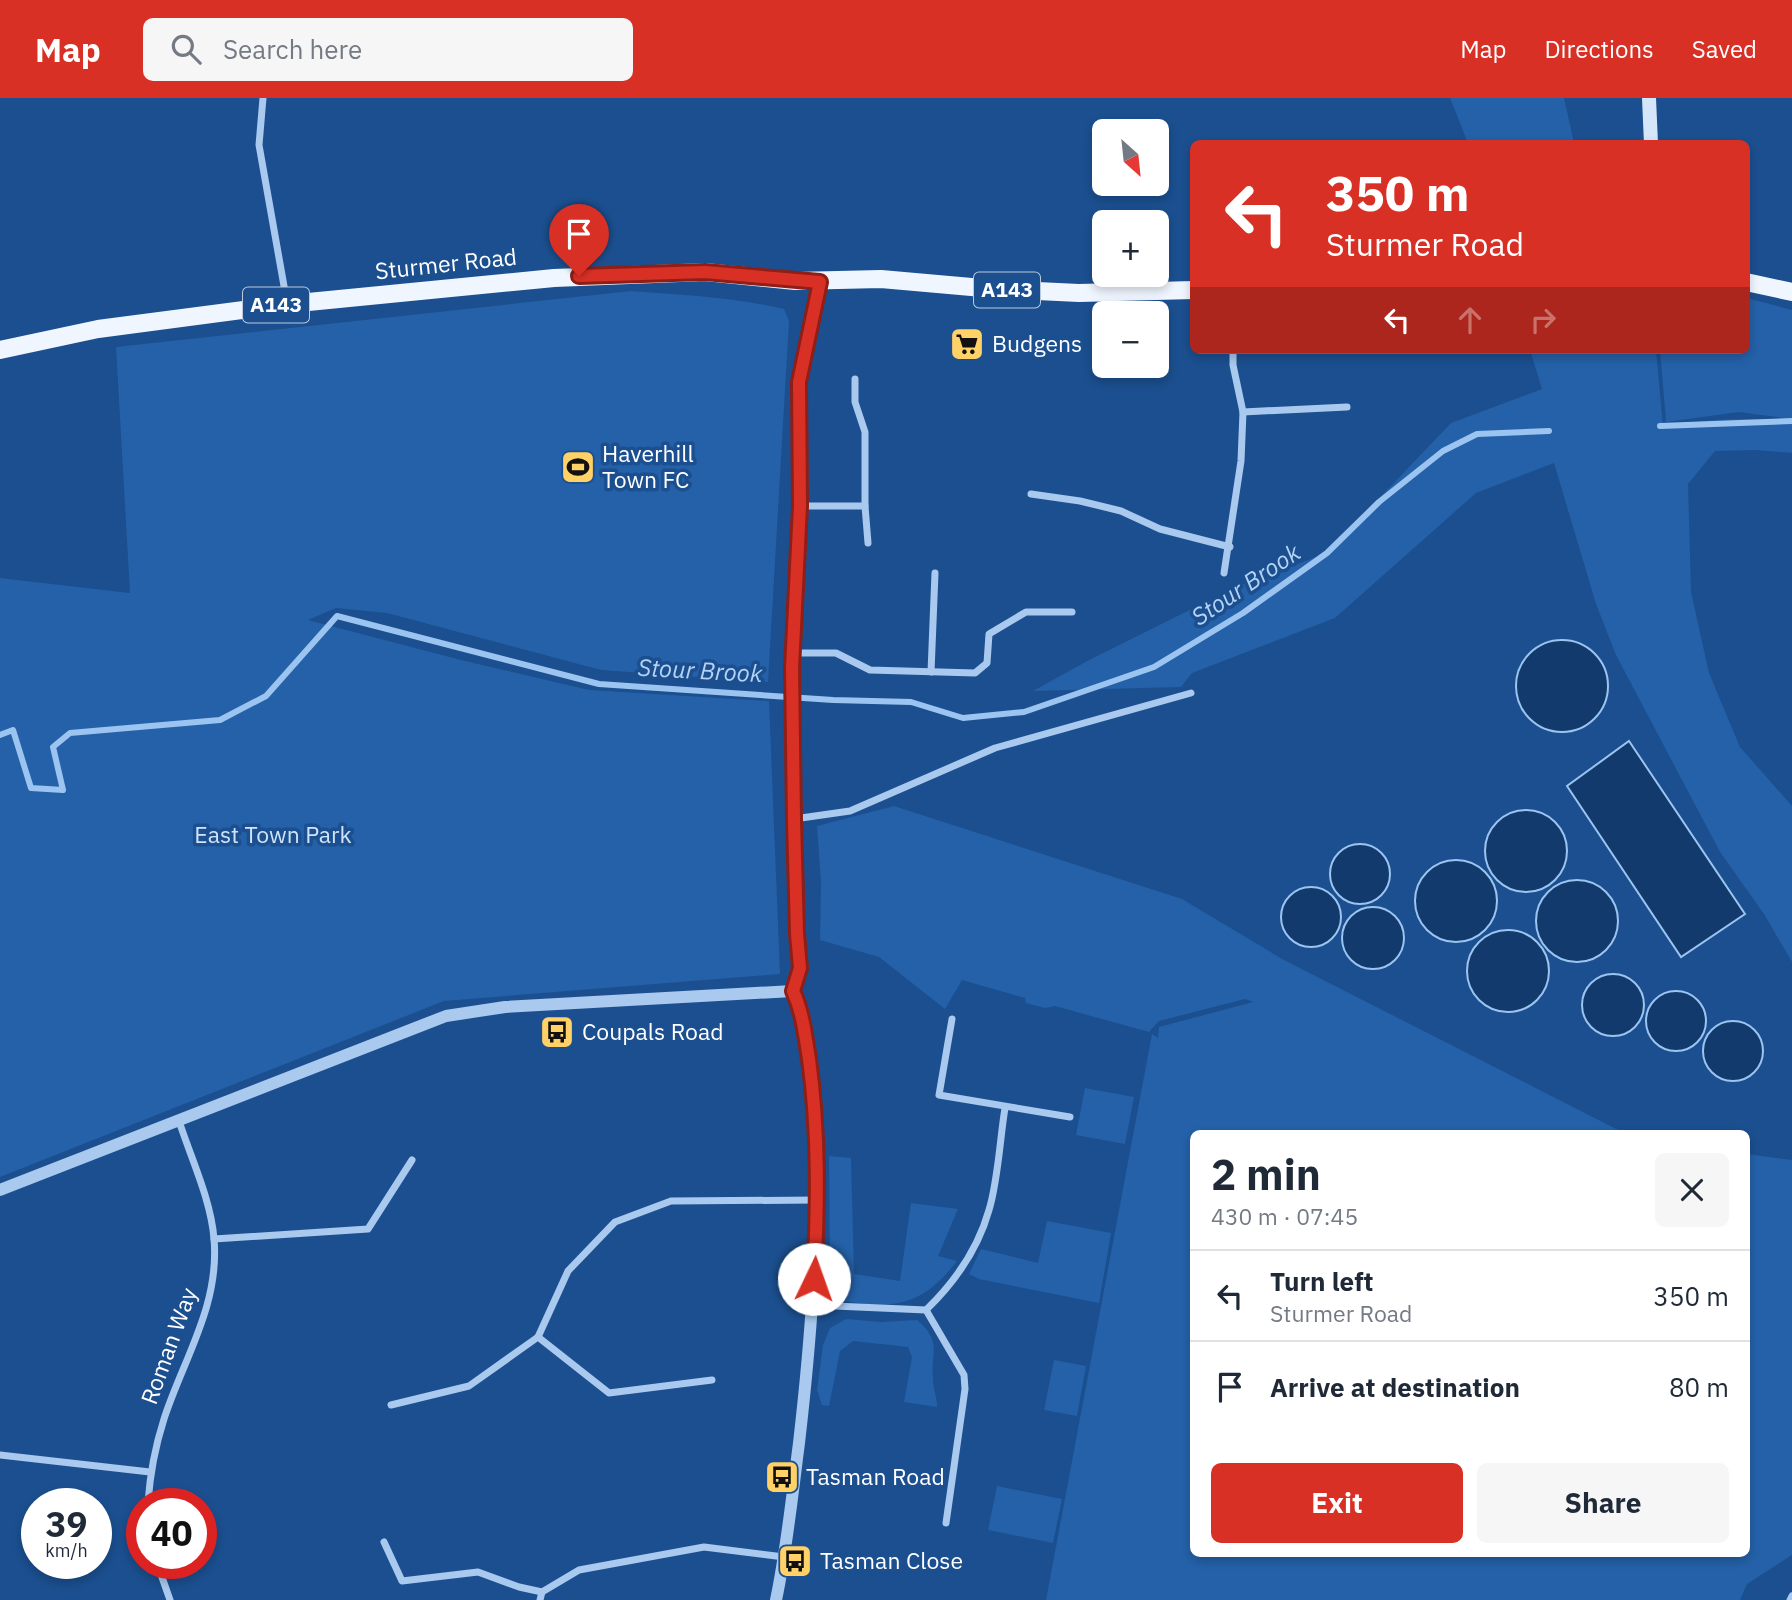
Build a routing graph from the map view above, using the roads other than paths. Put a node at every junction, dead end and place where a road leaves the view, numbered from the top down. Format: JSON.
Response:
{"nodes":[{"id":1,"x":263,"y":98,"type":"edge"},
{"id":2,"x":1649,"y":98,"type":"edge"},
{"id":3,"x":1651,"y":140,"type":"edge"},
{"id":4,"x":820,"y":282,"type":"junction"},
{"id":5,"x":1750,"y":283,"type":"edge"},
{"id":6,"x":1190,"y":290,"type":"edge"},
{"id":7,"x":1792,"y":292,"type":"edge"},
{"id":8,"x":288,"y":304,"type":"junction"},
{"id":9,"x":0,"y":350,"type":"edge"},
{"id":10,"x":1233,"y":354,"type":"edge"},
{"id":11,"x":855,"y":379,"type":"dead end"},
{"id":12,"x":1347,"y":407,"type":"dead end"},
{"id":13,"x":1244,"y":412,"type":"junction"},
{"id":14,"x":1031,"y":494,"type":"dead end"},
{"id":15,"x":800,"y":506,"type":"junction"},
{"id":16,"x":865,"y":506,"type":"junction"},
{"id":17,"x":868,"y":542,"type":"dead end"},
{"id":18,"x":1230,"y":547,"type":"junction"},
{"id":19,"x":935,"y":573,"type":"dead end"},
{"id":20,"x":1224,"y":573,"type":"dead end"},
{"id":21,"x":1072,"y":612,"type":"dead end"},
{"id":22,"x":792,"y":653,"type":"junction"},
{"id":23,"x":931,"y":672,"type":"junction"},
{"id":24,"x":1191,"y":693,"type":"dead end"},
{"id":25,"x":794,"y":819,"type":"junction"},
{"id":26,"x":793,"y":991,"type":"junction"},
{"id":27,"x":952,"y":1019,"type":"dead end"},
{"id":28,"x":1005,"y":1108,"type":"junction"},
{"id":29,"x":1070,"y":1117,"type":"dead end"},
{"id":30,"x":179,"y":1121,"type":"junction"},
{"id":31,"x":412,"y":1160,"type":"dead end"},
{"id":32,"x":0,"y":1190,"type":"edge"},
{"id":33,"x":818,"y":1200,"type":"junction"},
{"id":34,"x":214,"y":1239,"type":"junction"},
{"id":35,"x":812,"y":1305,"type":"junction"},
{"id":36,"x":926,"y":1310,"type":"junction"},
{"id":37,"x":538,"y":1337,"type":"junction"},
{"id":38,"x":712,"y":1380,"type":"dead end"},
{"id":39,"x":391,"y":1405,"type":"dead end"},
{"id":40,"x":0,"y":1455,"type":"edge"},
{"id":41,"x":150,"y":1472,"type":"junction"},
{"id":42,"x":149,"y":1488,"type":"edge"},
{"id":43,"x":946,"y":1523,"type":"dead end"},
{"id":44,"x":384,"y":1542,"type":"dead end"},
{"id":45,"x":785,"y":1557,"type":"junction"},
{"id":46,"x":163,"y":1579,"type":"edge"},
{"id":47,"x":541,"y":1596,"type":"edge"},
{"id":48,"x":170,"y":1600,"type":"edge"},
{"id":49,"x":776,"y":1600,"type":"edge"}],
"edges":[{"from":1,"to":8,"type":"street"},
{"from":2,"to":3,"type":"main road"},
{"from":4,"to":6,"type":"main road","name":"Sturmer Road","number":"A143"},
{"from":4,"to":8,"type":"main road","name":"Sturmer Road","number":"A143"},
{"from":4,"to":15,"type":"street"},
{"from":5,"to":7,"type":"main road"},
{"from":8,"to":9,"type":"main road","name":"Sturmer Road","number":"A143"},
{"from":10,"to":13,"type":"street"},
{"from":11,"to":16,"type":"street"},
{"from":12,"to":13,"type":"street"},
{"from":13,"to":18,"type":"street"},
{"from":14,"to":18,"type":"street"},
{"from":15,"to":16,"type":"street"},
{"from":15,"to":22,"type":"street"},
{"from":16,"to":17,"type":"street"},
{"from":18,"to":20,"type":"street"},
{"from":19,"to":23,"type":"street"},
{"from":21,"to":23,"type":"street"},
{"from":22,"to":23,"type":"street"},
{"from":22,"to":25,"type":"street"},
{"from":24,"to":25,"type":"street"},
{"from":25,"to":26,"type":"street"},
{"from":26,"to":30,"type":"street"},
{"from":26,"to":33,"type":"street"},
{"from":27,"to":28,"type":"street"},
{"from":28,"to":29,"type":"street"},
{"from":28,"to":36,"type":"street"},
{"from":30,"to":32,"type":"street"},
{"from":30,"to":34,"type":"street","name":"Roman Way"},
{"from":31,"to":34,"type":"street"},
{"from":33,"to":35,"type":"street"},
{"from":33,"to":37,"type":"street"},
{"from":34,"to":41,"type":"street","name":"Roman Way"},
{"from":35,"to":36,"type":"street"},
{"from":35,"to":45,"type":"street"},
{"from":36,"to":43,"type":"street"},
{"from":37,"to":38,"type":"street"},
{"from":37,"to":39,"type":"street"},
{"from":40,"to":41,"type":"street"},
{"from":41,"to":42,"type":"street","name":"Roman Way"},
{"from":44,"to":47,"type":"street"},
{"from":45,"to":47,"type":"street"},
{"from":45,"to":49,"type":"street"},
{"from":46,"to":48,"type":"street"}]}
